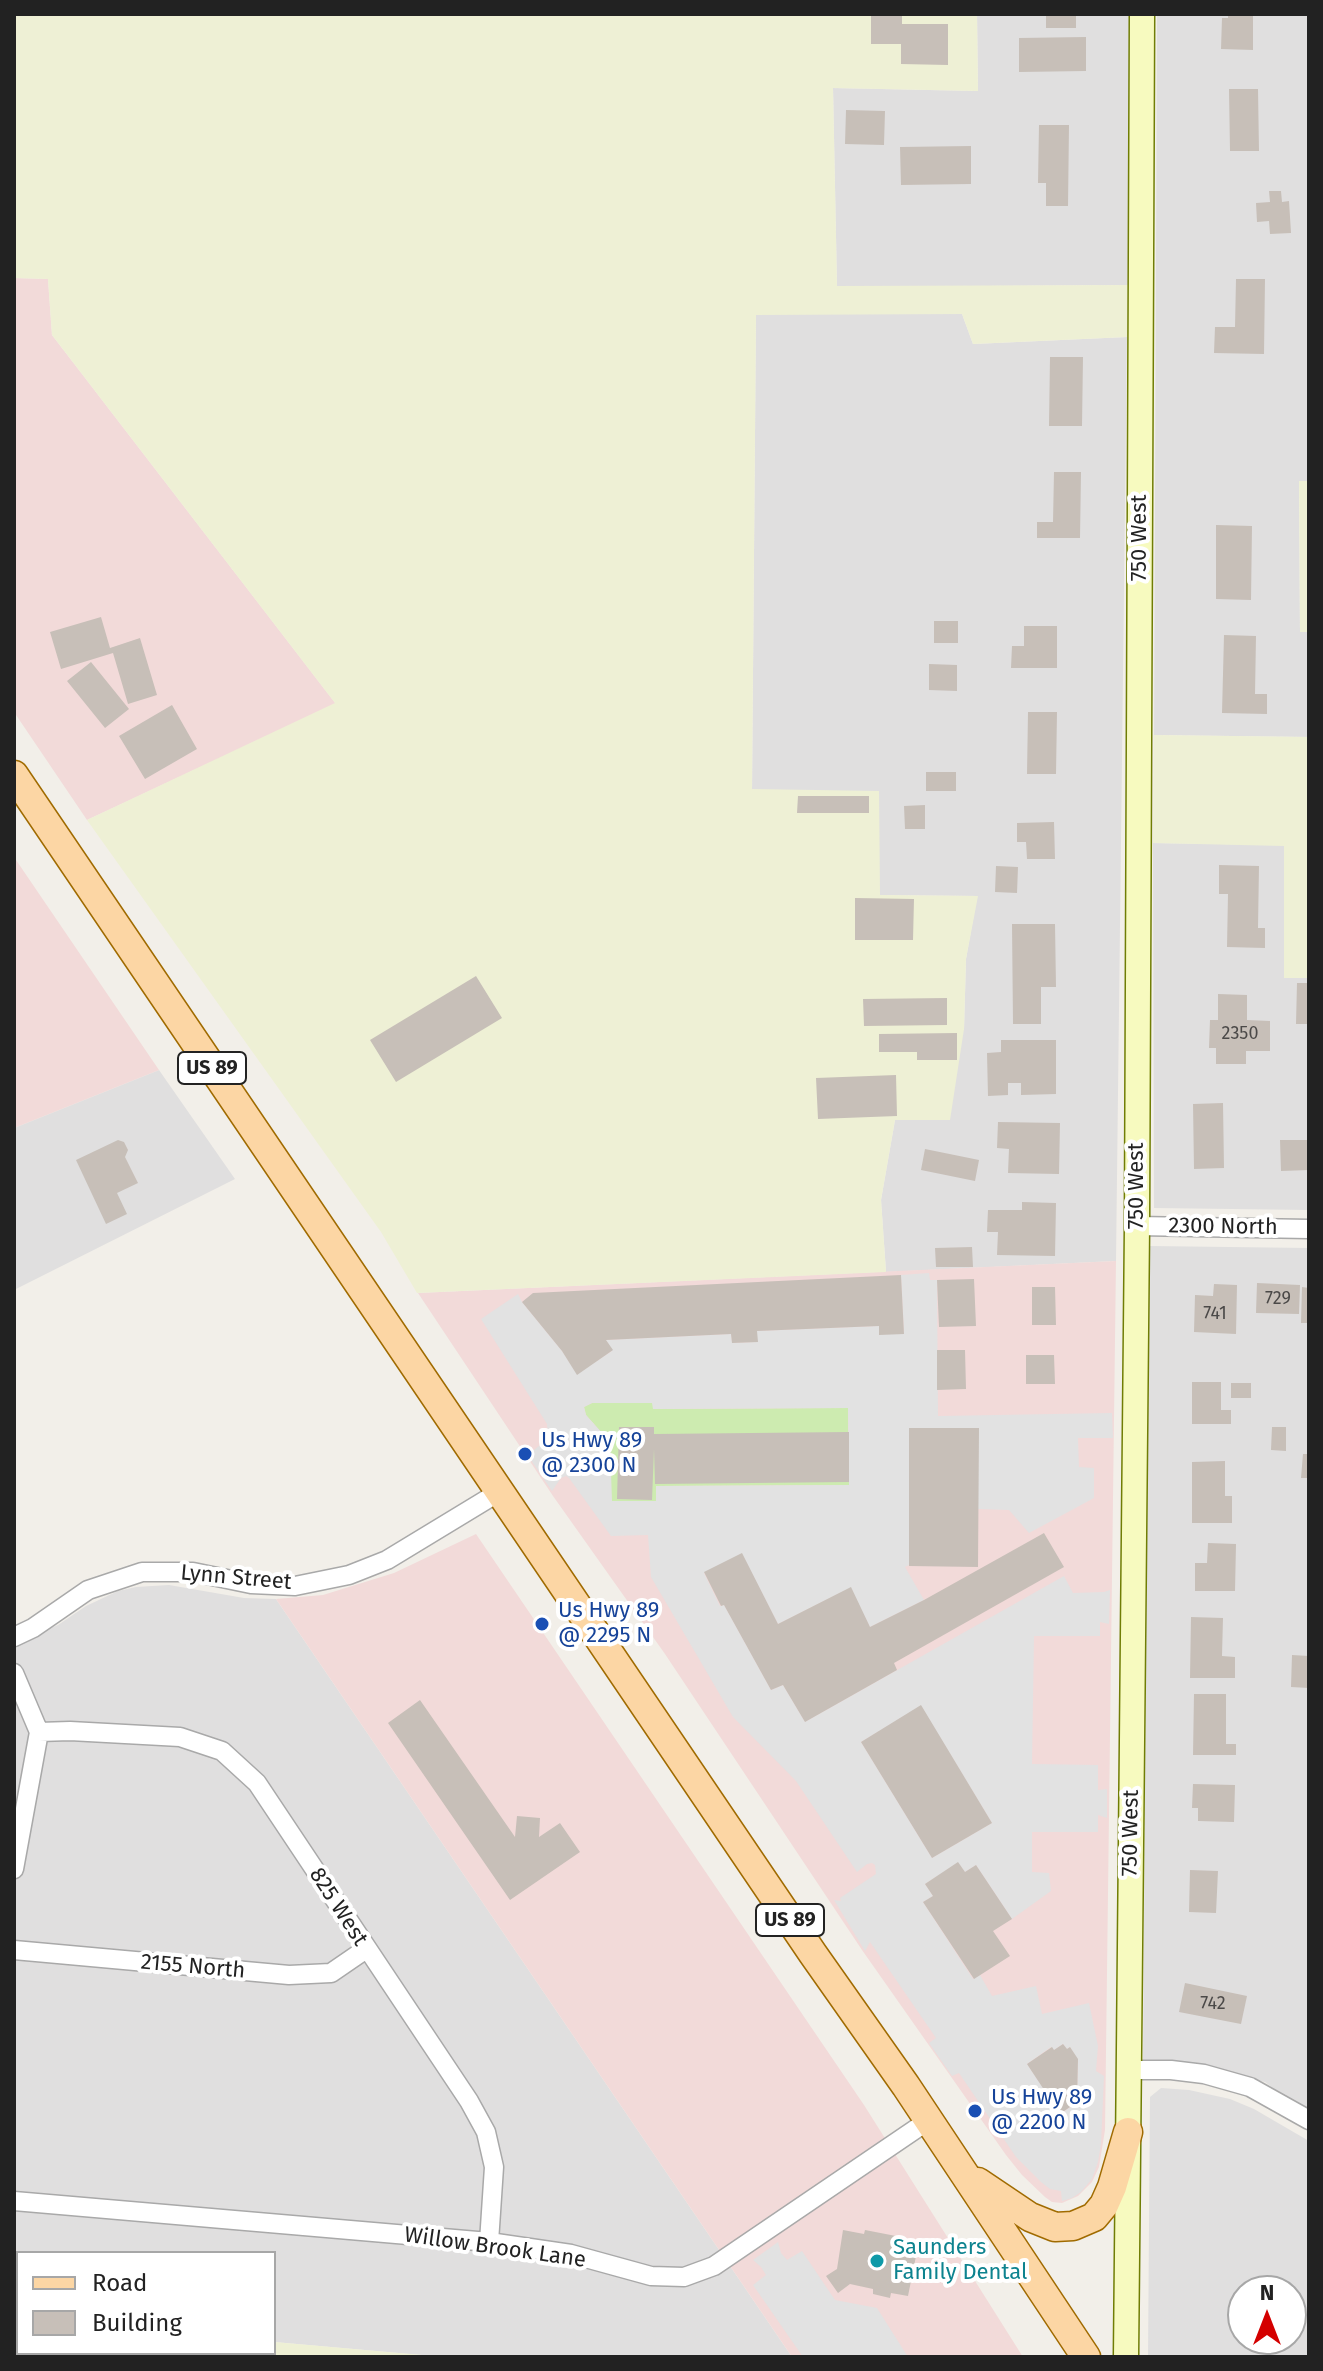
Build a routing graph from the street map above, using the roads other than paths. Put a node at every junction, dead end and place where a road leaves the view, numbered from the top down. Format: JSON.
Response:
{"nodes":[{"id":1,"x":1142,"y":14,"type":"edge"},
{"id":2,"x":14,"y":775,"type":"edge"},
{"id":3,"x":1137,"y":1226,"type":"junction"},
{"id":4,"x":1309,"y":1229,"type":"edge"},
{"id":5,"x":499,"y":1492,"type":"junction"},
{"id":6,"x":14,"y":1637,"type":"edge"},
{"id":7,"x":14,"y":1673,"type":"edge"},
{"id":8,"x":39,"y":1732,"type":"junction"},
{"id":9,"x":14,"y":1869,"type":"edge"},
{"id":10,"x":366,"y":1949,"type":"junction"},
{"id":11,"x":14,"y":1950,"type":"edge"},
{"id":12,"x":1129,"y":2070,"type":"junction"},
{"id":13,"x":929,"y":2120,"type":"junction"},
{"id":14,"x":1309,"y":2120,"type":"edge"},
{"id":15,"x":1128,"y":2132,"type":"junction"},
{"id":16,"x":963,"y":2172,"type":"junction"},
{"id":17,"x":14,"y":2201,"type":"edge"},
{"id":18,"x":489,"y":2242,"type":"junction"},
{"id":19,"x":1086,"y":2357,"type":"edge"},
{"id":20,"x":1126,"y":2357,"type":"edge"}],
"edges":[{"from":1,"to":3,"type":"street","name":"750 West"},
{"from":2,"to":5,"type":"main road","number":"US 89"},
{"from":3,"to":4,"type":"street","name":"2300 North"},
{"from":3,"to":12,"type":"street","name":"750 West"},
{"from":5,"to":6,"type":"street","name":"Lynn Street"},
{"from":5,"to":13,"type":"main road","number":"US 89"},
{"from":7,"to":8,"type":"street"},
{"from":8,"to":9,"type":"street"},
{"from":8,"to":10,"type":"street","name":"825 West"},
{"from":10,"to":11,"type":"street","name":"2155 North"},
{"from":10,"to":18,"type":"street","name":"825 West"},
{"from":12,"to":14,"type":"street"},
{"from":12,"to":15,"type":"street","name":"750 West"},
{"from":13,"to":16,"type":"main road","number":"US 89"},
{"from":13,"to":18,"type":"street","name":"Willow Brook Lane"},
{"from":15,"to":16,"type":"main road"},
{"from":15,"to":20,"type":"street","name":"750 West"},
{"from":16,"to":19,"type":"main road","number":"US 89"},
{"from":17,"to":18,"type":"street","name":"Willow Brook Lane"}]}
